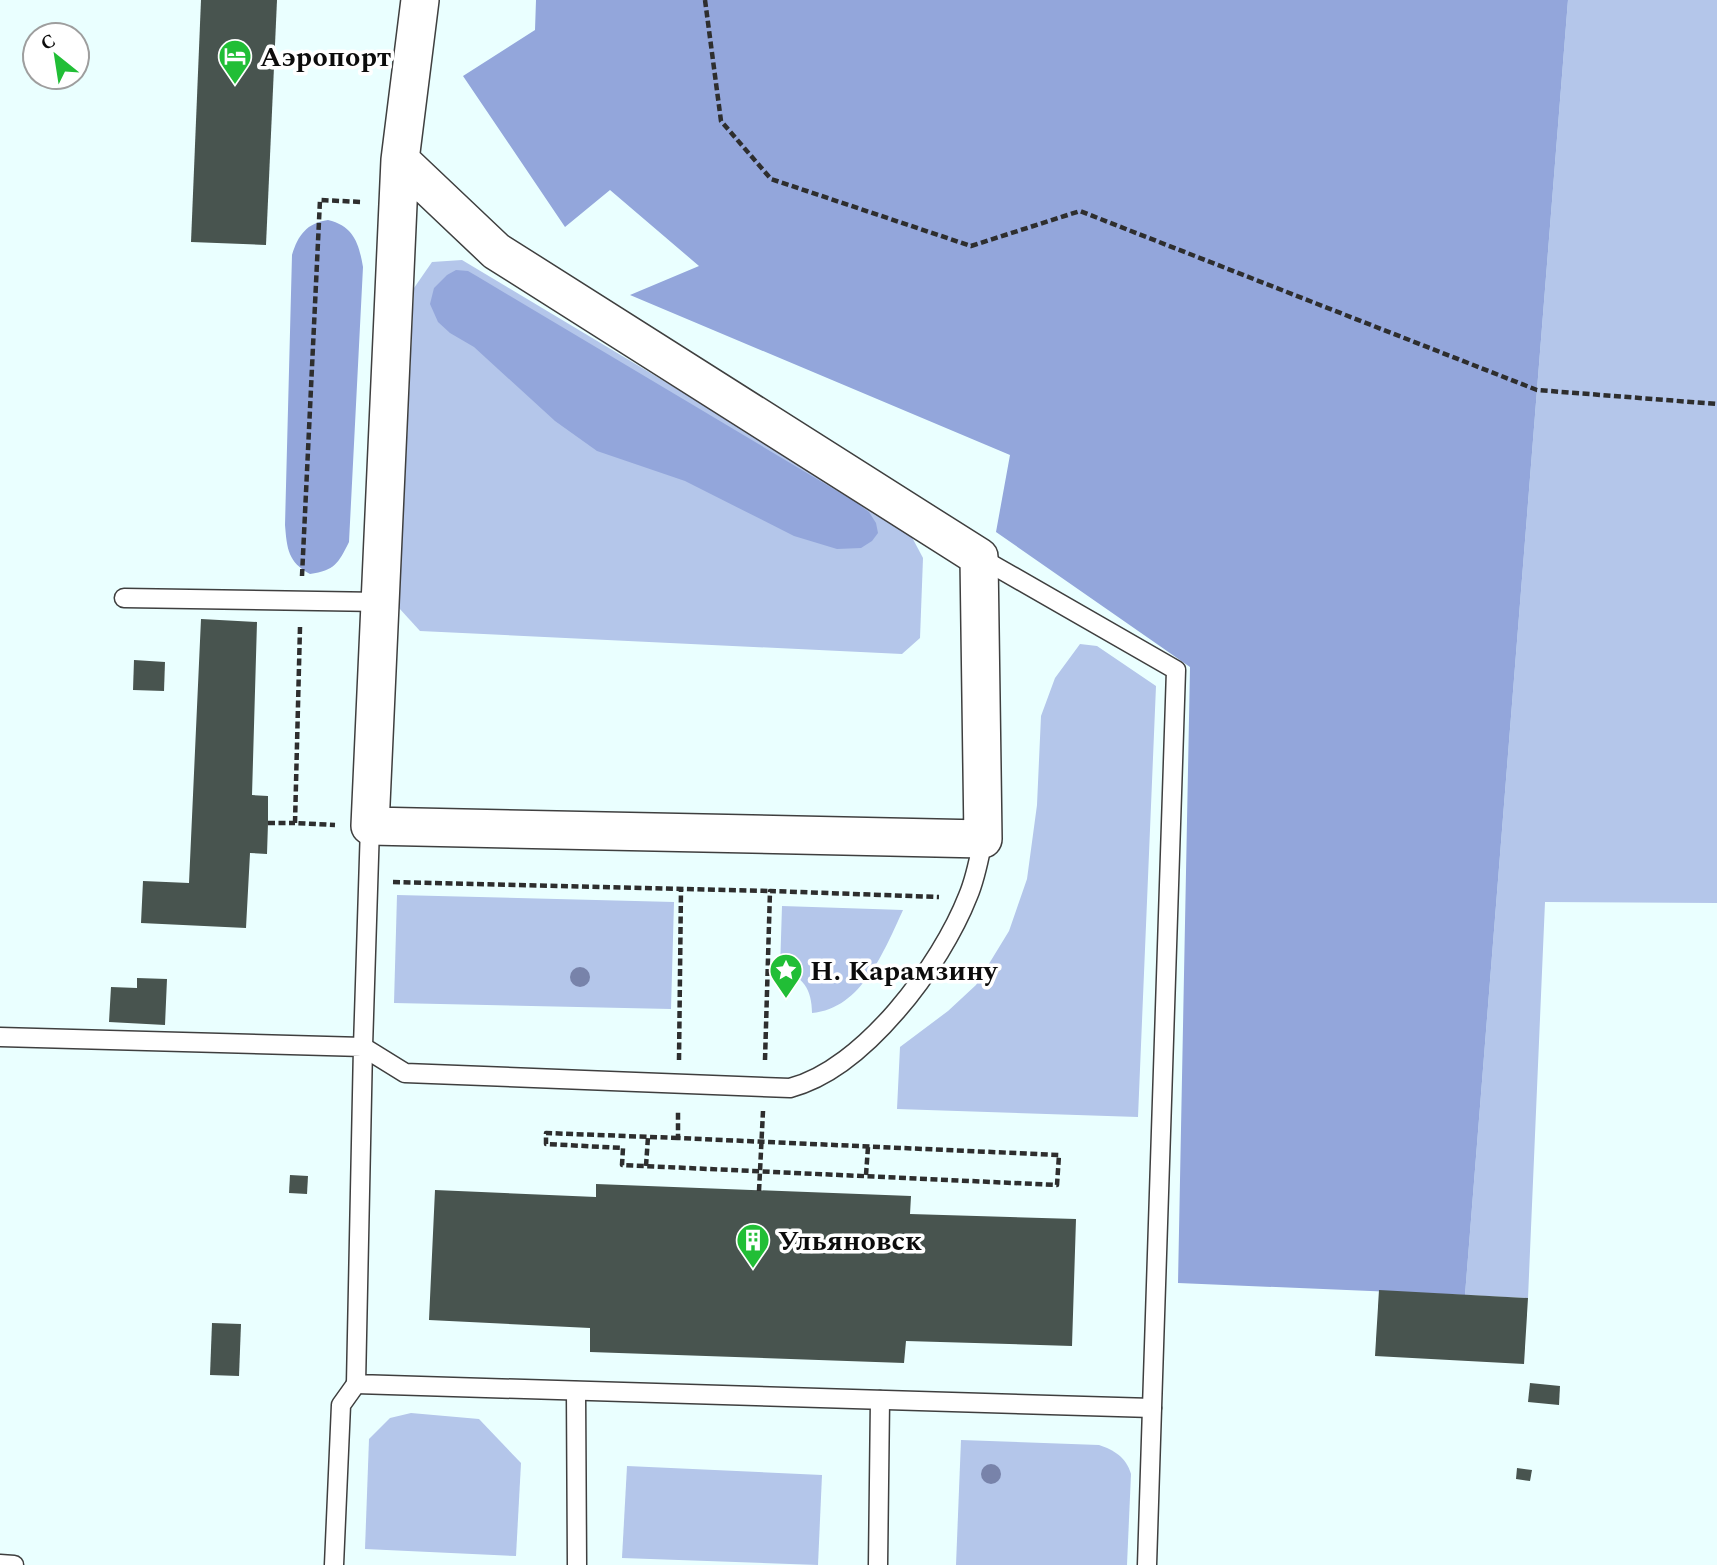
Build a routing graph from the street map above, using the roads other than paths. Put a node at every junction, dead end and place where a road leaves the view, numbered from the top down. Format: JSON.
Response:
{"nodes":[{"id":1,"x":420,"y":0,"type":"edge"},
{"id":2,"x":400,"y":160,"type":"junction"},
{"id":3,"x":979,"y":557,"type":"junction"},
{"id":4,"x":124,"y":598,"type":"dead end"},
{"id":5,"x":381,"y":602,"type":"junction"},
{"id":6,"x":370,"y":826,"type":"junction"},
{"id":7,"x":983,"y":839,"type":"junction"},
{"id":8,"x":0,"y":1037,"type":"edge"},
{"id":9,"x":363,"y":1047,"type":"junction"},
{"id":10,"x":356,"y":1384,"type":"junction"},
{"id":11,"x":576,"y":1391,"type":"junction"},
{"id":12,"x":880,"y":1400,"type":"junction"},
{"id":13,"x":1152,"y":1408,"type":"junction"},
{"id":14,"x":0,"y":1564,"type":"edge"},
{"id":15,"x":14,"y":1565,"type":"edge"},
{"id":16,"x":334,"y":1565,"type":"edge"},
{"id":17,"x":577,"y":1565,"type":"edge"},
{"id":18,"x":878,"y":1565,"type":"edge"},
{"id":19,"x":1147,"y":1565,"type":"edge"}],
"edges":[{"from":1,"to":2,"type":"street"},
{"from":2,"to":3,"type":"street"},
{"from":2,"to":5,"type":"street"},
{"from":3,"to":7,"type":"street"},
{"from":3,"to":13,"type":"lane"},
{"from":4,"to":5,"type":"lane"},
{"from":5,"to":6,"type":"street"},
{"from":6,"to":7,"type":"street"},
{"from":6,"to":9,"type":"lane"},
{"from":7,"to":9,"type":"lane"},
{"from":8,"to":9,"type":"lane"},
{"from":9,"to":10,"type":"lane"},
{"from":10,"to":11,"type":"lane"},
{"from":10,"to":16,"type":"lane"},
{"from":11,"to":12,"type":"lane"},
{"from":11,"to":17,"type":"lane"},
{"from":12,"to":13,"type":"lane"},
{"from":12,"to":18,"type":"lane"},
{"from":13,"to":19,"type":"lane"},
{"from":14,"to":15,"type":"lane"}]}
